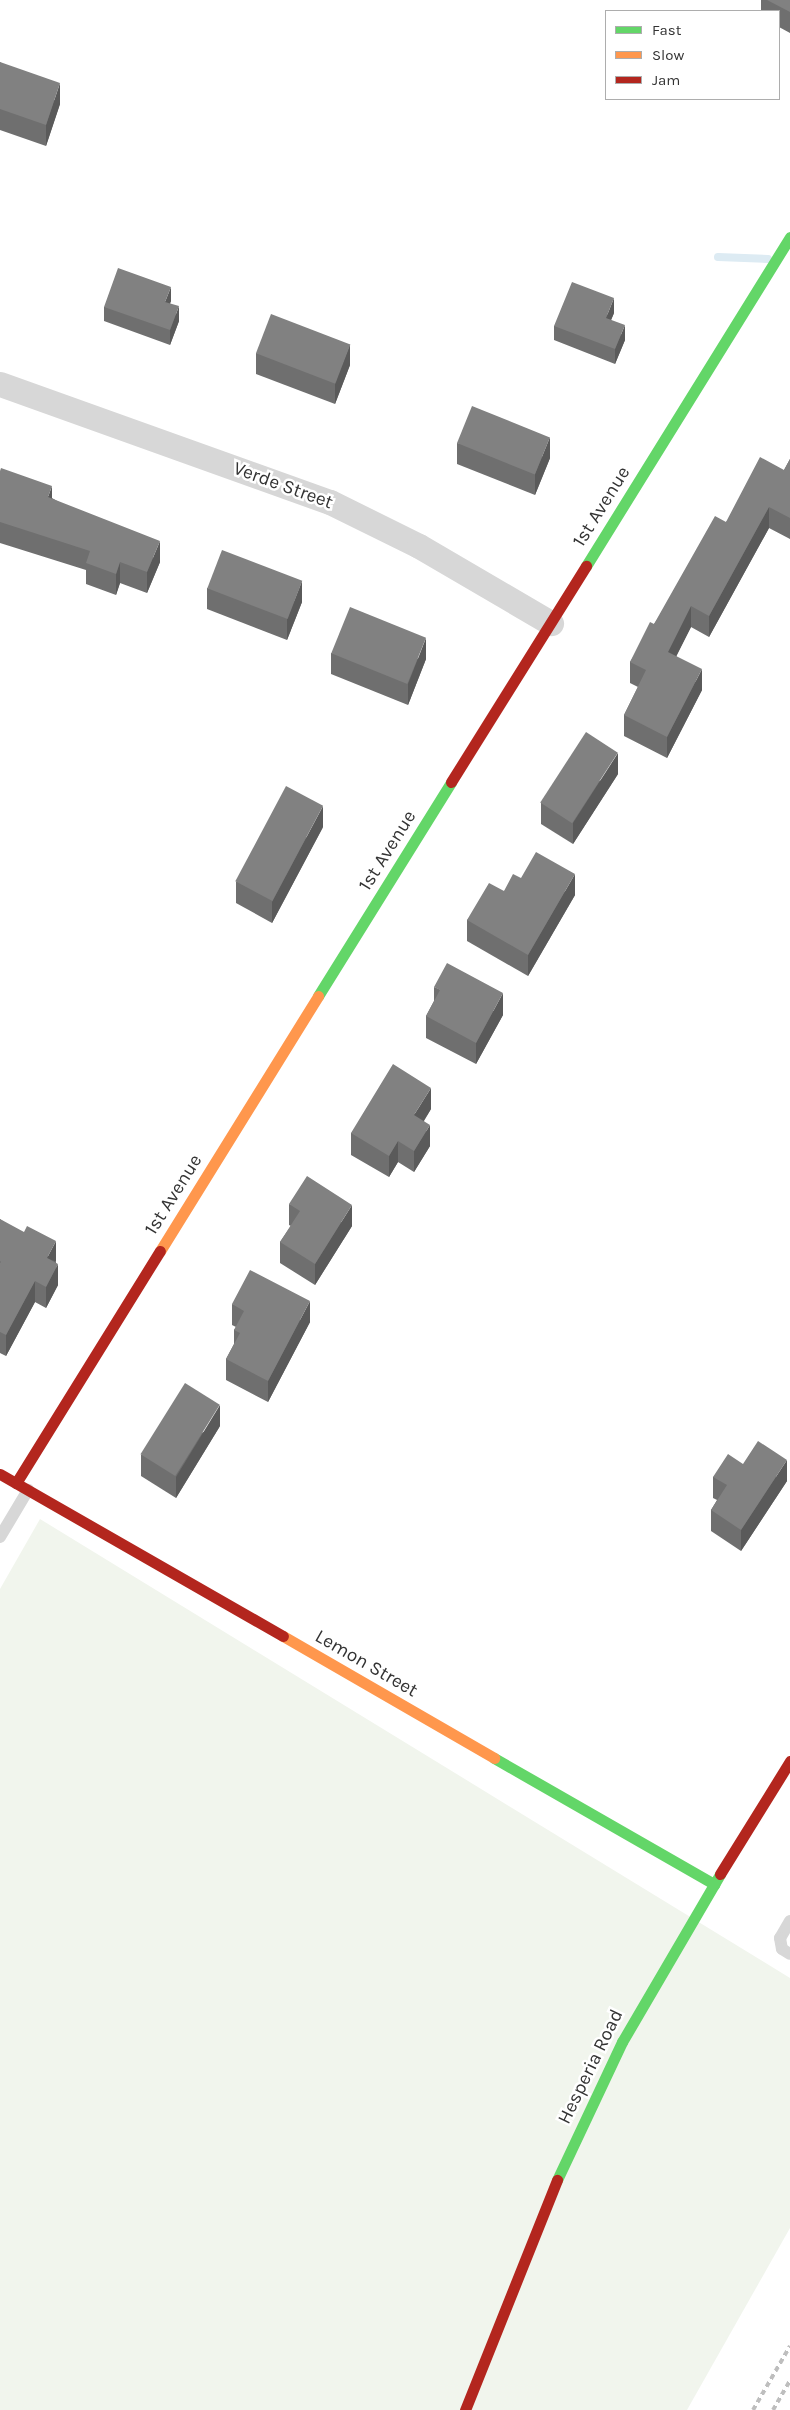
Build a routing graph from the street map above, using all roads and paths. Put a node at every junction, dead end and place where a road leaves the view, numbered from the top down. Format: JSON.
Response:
{"nodes":[{"id":1,"x":789,"y":239,"type":"edge"},
{"id":2,"x":0,"y":384,"type":"edge"},
{"id":3,"x":551,"y":623,"type":"junction"},
{"id":4,"x":0,"y":1474,"type":"edge"},
{"id":5,"x":16,"y":1483,"type":"junction"},
{"id":6,"x":28,"y":1490,"type":"junction"},
{"id":7,"x":0,"y":1537,"type":"edge"},
{"id":8,"x":790,"y":1761,"type":"edge"},
{"id":9,"x":777,"y":1782,"type":"junction"},
{"id":10,"x":790,"y":1791,"type":"edge"},
{"id":11,"x":714,"y":1884,"type":"junction"},
{"id":12,"x":790,"y":1921,"type":"edge"},
{"id":13,"x":790,"y":1954,"type":"edge"},
{"id":14,"x":466,"y":2410,"type":"edge"}],
"edges":[{"from":1,"to":3,"type":"street","name":"1st Avenue"},
{"from":2,"to":3,"type":"street","name":"Verde Street"},
{"from":3,"to":5,"type":"street","name":"1st Avenue"},
{"from":4,"to":5,"type":"street","name":"Lemon Street"},
{"from":5,"to":6,"type":"street","name":"Lemon Street"},
{"from":6,"to":7,"type":"lane"},
{"from":6,"to":11,"type":"street","name":"Lemon Street"},
{"from":8,"to":9,"type":"street","name":"Hesperia Road"},
{"from":9,"to":10,"type":"lane"},
{"from":9,"to":11,"type":"street","name":"Hesperia Road"},
{"from":11,"to":14,"type":"street","name":"Hesperia Road"},
{"from":12,"to":13,"type":"lane"}]}
